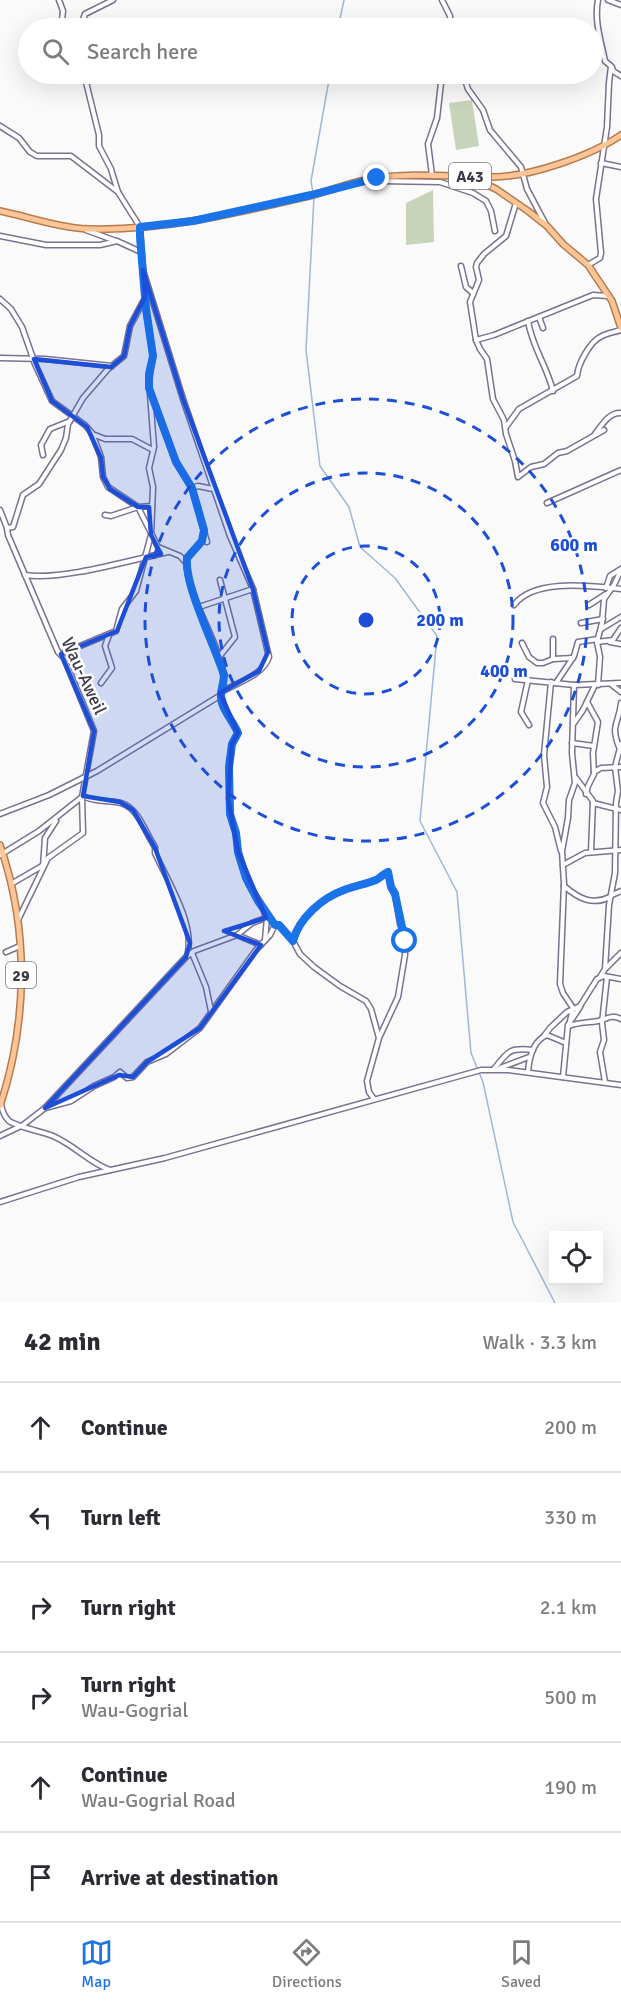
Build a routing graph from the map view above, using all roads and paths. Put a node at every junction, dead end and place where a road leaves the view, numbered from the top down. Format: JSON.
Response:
{"nodes":[{"id":1,"x":59,"y":0,"type":"edge"},
{"id":2,"x":113,"y":0,"type":"edge"},
{"id":3,"x":442,"y":0,"type":"edge"},
{"id":4,"x":598,"y":0,"type":"edge"},
{"id":5,"x":608,"y":0,"type":"edge"},
{"id":6,"x":621,"y":5,"type":"edge"},
{"id":7,"x":62,"y":18,"type":"edge"},
{"id":8,"x":84,"y":18,"type":"edge"},
{"id":9,"x":450,"y":18,"type":"edge"},
{"id":10,"x":598,"y":18,"type":"edge"},
{"id":11,"x":603,"y":53,"type":"edge"},
{"id":12,"x":611,"y":66,"type":"junction"},
{"id":13,"x":621,"y":76,"type":"edge"},
{"id":14,"x":86,"y":84,"type":"edge"},
{"id":15,"x":441,"y":84,"type":"edge"},
{"id":16,"x":467,"y":84,"type":"edge"},
{"id":17,"x":0,"y":126,"type":"edge"},
{"id":18,"x":621,"y":135,"type":"edge"},
{"id":19,"x":603,"y":145,"type":"junction"},
{"id":20,"x":601,"y":163,"type":"junction"},
{"id":21,"x":621,"y":167,"type":"edge"},
{"id":22,"x":524,"y":173,"type":"junction"},
{"id":23,"x":432,"y":175,"type":"junction"},
{"id":24,"x":468,"y":176,"type":"junction"},
{"id":25,"x":377,"y":178,"type":"junction"},
{"id":26,"x":118,"y":192,"type":"junction"},
{"id":27,"x":516,"y":202,"type":"junction"},
{"id":28,"x":0,"y":211,"type":"edge"},
{"id":29,"x":547,"y":226,"type":"junction"},
{"id":30,"x":140,"y":227,"type":"junction"},
{"id":31,"x":83,"y":228,"type":"junction"},
{"id":32,"x":495,"y":231,"type":"dead end"},
{"id":33,"x":0,"y":236,"type":"edge"},
{"id":34,"x":117,"y":241,"type":"junction"},
{"id":35,"x":141,"y":252,"type":"junction"},
{"id":36,"x":588,"y":265,"type":"junction"},
{"id":37,"x":461,"y":266,"type":"dead end"},
{"id":38,"x":143,"y":270,"type":"junction"},
{"id":39,"x":473,"y":293,"type":"junction"},
{"id":40,"x":608,"y":296,"type":"junction"},
{"id":41,"x":145,"y":297,"type":"junction"},
{"id":42,"x":0,"y":299,"type":"edge"},
{"id":43,"x":539,"y":317,"type":"junction"},
{"id":44,"x":528,"y":321,"type":"junction"},
{"id":45,"x":543,"y":328,"type":"dead end"},
{"id":46,"x":621,"y":329,"type":"edge"},
{"id":47,"x":476,"y":340,"type":"junction"},
{"id":48,"x":0,"y":358,"type":"edge"},
{"id":49,"x":34,"y":359,"type":"junction"},
{"id":50,"x":112,"y":365,"type":"junction"},
{"id":51,"x":150,"y":391,"type":"junction"},
{"id":52,"x":553,"y":391,"type":"junction"},
{"id":53,"x":157,"y":410,"type":"junction"},
{"id":54,"x":621,"y":413,"type":"edge"},
{"id":55,"x":72,"y":418,"type":"junction"},
{"id":56,"x":153,"y":425,"type":"junction"},
{"id":57,"x":506,"y":427,"type":"junction"},
{"id":58,"x":604,"y":430,"type":"dead end"},
{"id":59,"x":92,"y":433,"type":"junction"},
{"id":60,"x":590,"y":438,"type":"junction"},
{"id":61,"x":153,"y":450,"type":"junction"},
{"id":62,"x":43,"y":455,"type":"dead end"},
{"id":63,"x":621,"y":470,"type":"edge"},
{"id":64,"x":192,"y":488,"type":"junction"},
{"id":65,"x":214,"y":489,"type":"junction"},
{"id":66,"x":547,"y":503,"type":"dead end"},
{"id":67,"x":152,"y":506,"type":"junction"},
{"id":68,"x":138,"y":507,"type":"junction"},
{"id":69,"x":0,"y":510,"type":"edge"},
{"id":70,"x":105,"y":515,"type":"dead end"},
{"id":71,"x":7,"y":528,"type":"junction"},
{"id":72,"x":204,"y":532,"type":"junction"},
{"id":73,"x":151,"y":535,"type":"junction"},
{"id":74,"x":207,"y":542,"type":"dead end"},
{"id":75,"x":169,"y":552,"type":"junction"},
{"id":76,"x":146,"y":557,"type":"junction"},
{"id":77,"x":187,"y":564,"type":"junction"},
{"id":78,"x":621,"y":570,"type":"edge"},
{"id":79,"x":25,"y":575,"type":"junction"},
{"id":80,"x":39,"y":578,"type":"junction"},
{"id":81,"x":220,"y":580,"type":"dead end"},
{"id":82,"x":30,"y":586,"type":"junction"},
{"id":83,"x":606,"y":588,"type":"junction"},
{"id":84,"x":253,"y":589,"type":"junction"},
{"id":85,"x":612,"y":589,"type":"junction"},
{"id":86,"x":621,"y":589,"type":"edge"},
{"id":87,"x":607,"y":594,"type":"junction"},
{"id":88,"x":224,"y":599,"type":"junction"},
{"id":89,"x":589,"y":604,"type":"dead end"},
{"id":90,"x":514,"y":605,"type":"dead end"},
{"id":91,"x":199,"y":607,"type":"junction"},
{"id":92,"x":621,"y":617,"type":"edge"},
{"id":93,"x":603,"y":619,"type":"junction"},
{"id":94,"x":581,"y":622,"type":"dead end"},
{"id":95,"x":601,"y":629,"type":"junction"},
{"id":96,"x":621,"y":629,"type":"edge"},
{"id":97,"x":109,"y":634,"type":"junction"},
{"id":98,"x":553,"y":639,"type":"dead end"},
{"id":99,"x":598,"y":641,"type":"junction"},
{"id":100,"x":607,"y":642,"type":"junction"},
{"id":101,"x":522,"y":643,"type":"dead end"},
{"id":102,"x":621,"y":644,"type":"edge"},
{"id":103,"x":61,"y":654,"type":"junction"},
{"id":104,"x":218,"y":657,"type":"junction"},
{"id":105,"x":574,"y":657,"type":"junction"},
{"id":106,"x":553,"y":659,"type":"junction"},
{"id":107,"x":515,"y":679,"type":"dead end"},
{"id":108,"x":528,"y":680,"type":"junction"},
{"id":109,"x":102,"y":683,"type":"dead end"},
{"id":110,"x":554,"y":683,"type":"junction"},
{"id":111,"x":621,"y":683,"type":"edge"},
{"id":112,"x":574,"y":685,"type":"junction"},
{"id":113,"x":596,"y":685,"type":"junction"},
{"id":114,"x":612,"y":685,"type":"junction"},
{"id":115,"x":621,"y":692,"type":"edge"},
{"id":116,"x":222,"y":693,"type":"junction"},
{"id":117,"x":587,"y":702,"type":"junction"},
{"id":118,"x":621,"y":703,"type":"edge"},
{"id":119,"x":573,"y":723,"type":"junction"},
{"id":120,"x":529,"y":725,"type":"dead end"},
{"id":121,"x":572,"y":743,"type":"junction"},
{"id":122,"x":594,"y":746,"type":"junction"},
{"id":123,"x":620,"y":746,"type":"edge"},
{"id":124,"x":593,"y":764,"type":"junction"},
{"id":125,"x":621,"y":767,"type":"edge"},
{"id":126,"x":601,"y":768,"type":"junction"},
{"id":127,"x":615,"y":768,"type":"junction"},
{"id":128,"x":594,"y":772,"type":"junction"},
{"id":129,"x":574,"y":775,"type":"junction"},
{"id":130,"x":86,"y":776,"type":"junction"},
{"id":131,"x":586,"y":794,"type":"junction"},
{"id":132,"x":83,"y":796,"type":"junction"},
{"id":133,"x":593,"y":803,"type":"junction"},
{"id":134,"x":618,"y":810,"type":"edge"},
{"id":135,"x":62,"y":813,"type":"junction"},
{"id":136,"x":0,"y":814,"type":"edge"},
{"id":137,"x":0,"y":845,"type":"edge"},
{"id":138,"x":621,"y":850,"type":"edge"},
{"id":139,"x":562,"y":851,"type":"junction"},
{"id":140,"x":614,"y":851,"type":"junction"},
{"id":141,"x":591,"y":852,"type":"junction"},
{"id":142,"x":1,"y":854,"type":"edge"},
{"id":143,"x":562,"y":865,"type":"junction"},
{"id":144,"x":43,"y":867,"type":"junction"},
{"id":145,"x":11,"y":884,"type":"junction"},
{"id":146,"x":564,"y":886,"type":"junction"},
{"id":147,"x":621,"y":891,"type":"edge"},
{"id":148,"x":611,"y":896,"type":"junction"},
{"id":149,"x":268,"y":918,"type":"junction"},
{"id":150,"x":18,"y":920,"type":"junction"},
{"id":151,"x":275,"y":925,"type":"junction"},
{"id":152,"x":237,"y":934,"type":"junction"},
{"id":153,"x":265,"y":940,"type":"junction"},
{"id":154,"x":293,"y":941,"type":"junction"},
{"id":155,"x":261,"y":945,"type":"junction"},
{"id":156,"x":20,"y":946,"type":"junction"},
{"id":157,"x":6,"y":952,"type":"dead end"},
{"id":158,"x":192,"y":953,"type":"junction"},
{"id":159,"x":621,"y":953,"type":"edge"},
{"id":160,"x":186,"y":957,"type":"junction"},
{"id":161,"x":605,"y":969,"type":"junction"},
{"id":162,"x":600,"y":977,"type":"junction"},
{"id":163,"x":608,"y":977,"type":"junction"},
{"id":164,"x":620,"y":978,"type":"edge"},
{"id":165,"x":580,"y":1006,"type":"junction"},
{"id":166,"x":573,"y":1008,"type":"junction"},
{"id":167,"x":211,"y":1012,"type":"junction"},
{"id":168,"x":576,"y":1014,"type":"junction"},
{"id":169,"x":603,"y":1019,"type":"junction"},
{"id":170,"x":621,"y":1019,"type":"edge"},
{"id":171,"x":585,"y":1021,"type":"junction"},
{"id":172,"x":569,"y":1024,"type":"junction"},
{"id":173,"x":544,"y":1036,"type":"junction"},
{"id":174,"x":379,"y":1038,"type":"junction"},
{"id":175,"x":566,"y":1043,"type":"junction"},
{"id":176,"x":533,"y":1050,"type":"junction"},
{"id":177,"x":530,"y":1057,"type":"junction"},
{"id":178,"x":493,"y":1070,"type":"junction"},
{"id":179,"x":528,"y":1072,"type":"junction"},
{"id":180,"x":563,"y":1077,"type":"junction"},
{"id":181,"x":605,"y":1082,"type":"junction"},
{"id":182,"x":621,"y":1085,"type":"edge"},
{"id":183,"x":374,"y":1099,"type":"junction"},
{"id":184,"x":0,"y":1105,"type":"edge"},
{"id":185,"x":45,"y":1108,"type":"junction"},
{"id":186,"x":23,"y":1125,"type":"junction"},
{"id":187,"x":0,"y":1136,"type":"edge"},
{"id":188,"x":111,"y":1170,"type":"junction"},
{"id":189,"x":0,"y":1202,"type":"edge"}],
"edges":[{"from":1,"to":7,"type":"street"},
{"from":2,"to":8,"type":"street"},
{"from":3,"to":9,"type":"street"},
{"from":4,"to":10,"type":"street"},
{"from":5,"to":6,"type":"street"},
{"from":11,"to":12,"type":"street"},
{"from":12,"to":13,"type":"street"},
{"from":12,"to":19,"type":"street"},
{"from":14,"to":26,"type":"street"},
{"from":15,"to":23,"type":"street"},
{"from":16,"to":22,"type":"street"},
{"from":17,"to":26,"type":"street"},
{"from":18,"to":19,"type":"main road","number":"A43"},
{"from":19,"to":20,"type":"street"},
{"from":19,"to":22,"type":"main road","number":"A43"},
{"from":20,"to":21,"type":"street"},
{"from":20,"to":36,"type":"street"},
{"from":22,"to":24,"type":"main road","number":"A43"},
{"from":22,"to":29,"type":"street"},
{"from":23,"to":24,"type":"main road","number":"A43"},
{"from":23,"to":25,"type":"main road","number":"A43"},
{"from":24,"to":27,"type":"main road"},
{"from":25,"to":30,"type":"main road","number":"A43"},
{"from":25,"to":32,"type":"street"},
{"from":26,"to":30,"type":"street"},
{"from":27,"to":29,"type":"main road"},
{"from":27,"to":39,"type":"street"},
{"from":28,"to":31,"type":"main road","number":"A43"},
{"from":29,"to":36,"type":"main road"},
{"from":30,"to":31,"type":"main road","number":"A43"},
{"from":30,"to":35,"type":"street"},
{"from":31,"to":34,"type":"street"},
{"from":33,"to":34,"type":"street"},
{"from":34,"to":35,"type":"street"},
{"from":35,"to":38,"type":"street"},
{"from":36,"to":40,"type":"main road"},
{"from":37,"to":39,"type":"street"},
{"from":38,"to":41,"type":"street"},
{"from":38,"to":65,"type":"street"},
{"from":39,"to":47,"type":"street"},
{"from":40,"to":43,"type":"street"},
{"from":40,"to":46,"type":"main road"},
{"from":41,"to":50,"type":"street"},
{"from":41,"to":51,"type":"street"},
{"from":42,"to":49,"type":"street"},
{"from":43,"to":44,"type":"street"},
{"from":43,"to":45,"type":"street"},
{"from":44,"to":47,"type":"street"},
{"from":44,"to":52,"type":"street"},
{"from":46,"to":52,"type":"street"},
{"from":47,"to":57,"type":"street"},
{"from":48,"to":49,"type":"street"},
{"from":49,"to":50,"type":"street"},
{"from":49,"to":55,"type":"street"},
{"from":50,"to":55,"type":"street"},
{"from":51,"to":53,"type":"street"},
{"from":51,"to":56,"type":"street"},
{"from":52,"to":57,"type":"street"},
{"from":53,"to":56,"type":"street"},
{"from":53,"to":64,"type":"street"},
{"from":54,"to":60,"type":"street"},
{"from":55,"to":59,"type":"street"},
{"from":55,"to":62,"type":"street"},
{"from":55,"to":71,"type":"street"},
{"from":56,"to":61,"type":"street"},
{"from":57,"to":60,"type":"street"},
{"from":58,"to":60,"type":"street"},
{"from":59,"to":61,"type":"street"},
{"from":59,"to":68,"type":"street"},
{"from":61,"to":67,"type":"street"},
{"from":63,"to":66,"type":"street"},
{"from":64,"to":65,"type":"street"},
{"from":64,"to":72,"type":"street"},
{"from":65,"to":84,"type":"street"},
{"from":67,"to":68,"type":"street"},
{"from":67,"to":73,"type":"street"},
{"from":68,"to":70,"type":"street"},
{"from":68,"to":73,"type":"street"},
{"from":69,"to":71,"type":"street","name":"Wau-Aweil"},
{"from":71,"to":79,"type":"street","name":"Wau-Aweil"},
{"from":72,"to":74,"type":"street"},
{"from":72,"to":77,"type":"street"},
{"from":73,"to":75,"type":"street"},
{"from":73,"to":76,"type":"street"},
{"from":75,"to":76,"type":"street"},
{"from":75,"to":77,"type":"street"},
{"from":76,"to":80,"type":"street"},
{"from":76,"to":97,"type":"street"},
{"from":77,"to":91,"type":"street"},
{"from":78,"to":83,"type":"street"},
{"from":78,"to":85,"type":"street"},
{"from":79,"to":80,"type":"street"},
{"from":79,"to":82,"type":"street","name":"Wau-Aweil"},
{"from":80,"to":82,"type":"street"},
{"from":81,"to":88,"type":"street"},
{"from":82,"to":103,"type":"street","name":"Wau-Aweil"},
{"from":83,"to":85,"type":"street"},
{"from":83,"to":90,"type":"street"},
{"from":84,"to":88,"type":"street"},
{"from":84,"to":116,"type":"street"},
{"from":85,"to":86,"type":"street"},
{"from":85,"to":87,"type":"street"},
{"from":87,"to":89,"type":"street"},
{"from":87,"to":93,"type":"street"},
{"from":88,"to":91,"type":"street"},
{"from":88,"to":104,"type":"street"},
{"from":91,"to":104,"type":"street"},
{"from":92,"to":95,"type":"street"},
{"from":93,"to":94,"type":"street"},
{"from":93,"to":95,"type":"street"},
{"from":95,"to":99,"type":"street"},
{"from":96,"to":100,"type":"street"},
{"from":97,"to":103,"type":"street"},
{"from":97,"to":109,"type":"street"},
{"from":98,"to":106,"type":"street"},
{"from":99,"to":100,"type":"street"},
{"from":99,"to":105,"type":"street"},
{"from":99,"to":113,"type":"street"},
{"from":100,"to":102,"type":"street"},
{"from":101,"to":106,"type":"street"},
{"from":103,"to":130,"type":"street","name":"Wau-Aweil"},
{"from":104,"to":116,"type":"street"},
{"from":105,"to":106,"type":"street"},
{"from":105,"to":110,"type":"street"},
{"from":107,"to":108,"type":"street"},
{"from":108,"to":110,"type":"street"},
{"from":108,"to":120,"type":"street"},
{"from":110,"to":112,"type":"street"},
{"from":110,"to":139,"type":"street"},
{"from":111,"to":114,"type":"street"},
{"from":112,"to":113,"type":"street"},
{"from":112,"to":119,"type":"street"},
{"from":113,"to":114,"type":"street"},
{"from":113,"to":117,"type":"street"},
{"from":114,"to":115,"type":"street"},
{"from":116,"to":130,"type":"street"},
{"from":116,"to":149,"type":"street"},
{"from":117,"to":119,"type":"street"},
{"from":117,"to":122,"type":"street"},
{"from":118,"to":123,"type":"street"},
{"from":119,"to":121,"type":"street"},
{"from":121,"to":122,"type":"street"},
{"from":121,"to":129,"type":"street"},
{"from":122,"to":124,"type":"street"},
{"from":123,"to":127,"type":"street"},
{"from":124,"to":126,"type":"street"},
{"from":124,"to":128,"type":"street"},
{"from":125,"to":127,"type":"street"},
{"from":126,"to":127,"type":"street"},
{"from":126,"to":128,"type":"street"},
{"from":127,"to":134,"type":"street"},
{"from":128,"to":131,"type":"street"},
{"from":129,"to":131,"type":"street"},
{"from":129,"to":139,"type":"street"},
{"from":130,"to":132,"type":"street","name":"Wau-Aweil"},
{"from":130,"to":136,"type":"street"},
{"from":131,"to":133,"type":"street"},
{"from":132,"to":135,"type":"street"},
{"from":132,"to":144,"type":"street","name":"Wau-Aweil"},
{"from":132,"to":160,"type":"street"},
{"from":133,"to":134,"type":"street"},
{"from":133,"to":141,"type":"street"},
{"from":134,"to":140,"type":"street"},
{"from":135,"to":142,"type":"street"},
{"from":135,"to":144,"type":"street"},
{"from":137,"to":142,"type":"main road","number":"29"},
{"from":138,"to":140,"type":"street"},
{"from":139,"to":143,"type":"street"},
{"from":140,"to":141,"type":"street"},
{"from":140,"to":148,"type":"street"},
{"from":141,"to":143,"type":"street"},
{"from":142,"to":145,"type":"main road","number":"29"},
{"from":143,"to":146,"type":"street"},
{"from":144,"to":145,"type":"street"},
{"from":144,"to":150,"type":"street"},
{"from":145,"to":150,"type":"main road","number":"29"},
{"from":146,"to":148,"type":"street"},
{"from":146,"to":166,"type":"street"},
{"from":147,"to":148,"type":"street"},
{"from":148,"to":161,"type":"street"},
{"from":149,"to":151,"type":"street"},
{"from":149,"to":152,"type":"street"},
{"from":149,"to":153,"type":"street"},
{"from":150,"to":156,"type":"main road","number":"29"},
{"from":151,"to":153,"type":"street"},
{"from":151,"to":154,"type":"street"},
{"from":152,"to":155,"type":"street"},
{"from":152,"to":158,"type":"street"},
{"from":153,"to":155,"type":"street"},
{"from":154,"to":174,"type":"street"},
{"from":154,"to":174,"type":"street"},
{"from":155,"to":167,"type":"street"},
{"from":156,"to":157,"type":"street"},
{"from":156,"to":184,"type":"main road","number":"29"},
{"from":158,"to":160,"type":"street"},
{"from":158,"to":167,"type":"street"},
{"from":159,"to":161,"type":"street"},
{"from":160,"to":185,"type":"street"},
{"from":161,"to":162,"type":"street"},
{"from":162,"to":163,"type":"street"},
{"from":162,"to":165,"type":"street"},
{"from":163,"to":164,"type":"street"},
{"from":163,"to":169,"type":"street"},
{"from":165,"to":166,"type":"street"},
{"from":165,"to":168,"type":"street"},
{"from":166,"to":172,"type":"street"},
{"from":166,"to":173,"type":"street"},
{"from":167,"to":185,"type":"street"},
{"from":168,"to":171,"type":"street"},
{"from":168,"to":172,"type":"street"},
{"from":169,"to":170,"type":"street"},
{"from":169,"to":171,"type":"street"},
{"from":169,"to":181,"type":"street"},
{"from":171,"to":172,"type":"street"},
{"from":172,"to":175,"type":"street"},
{"from":173,"to":175,"type":"street"},
{"from":173,"to":176,"type":"street"},
{"from":174,"to":183,"type":"street"},
{"from":175,"to":180,"type":"street"},
{"from":176,"to":177,"type":"street"},
{"from":176,"to":178,"type":"street"},
{"from":177,"to":178,"type":"street"},
{"from":177,"to":179,"type":"street"},
{"from":178,"to":179,"type":"street"},
{"from":178,"to":183,"type":"street"},
{"from":179,"to":180,"type":"street"},
{"from":180,"to":181,"type":"street"},
{"from":181,"to":182,"type":"street"},
{"from":183,"to":188,"type":"street"},
{"from":184,"to":186,"type":"street"},
{"from":185,"to":186,"type":"street"},
{"from":186,"to":187,"type":"street"},
{"from":186,"to":188,"type":"street"},
{"from":188,"to":189,"type":"street"}]}
